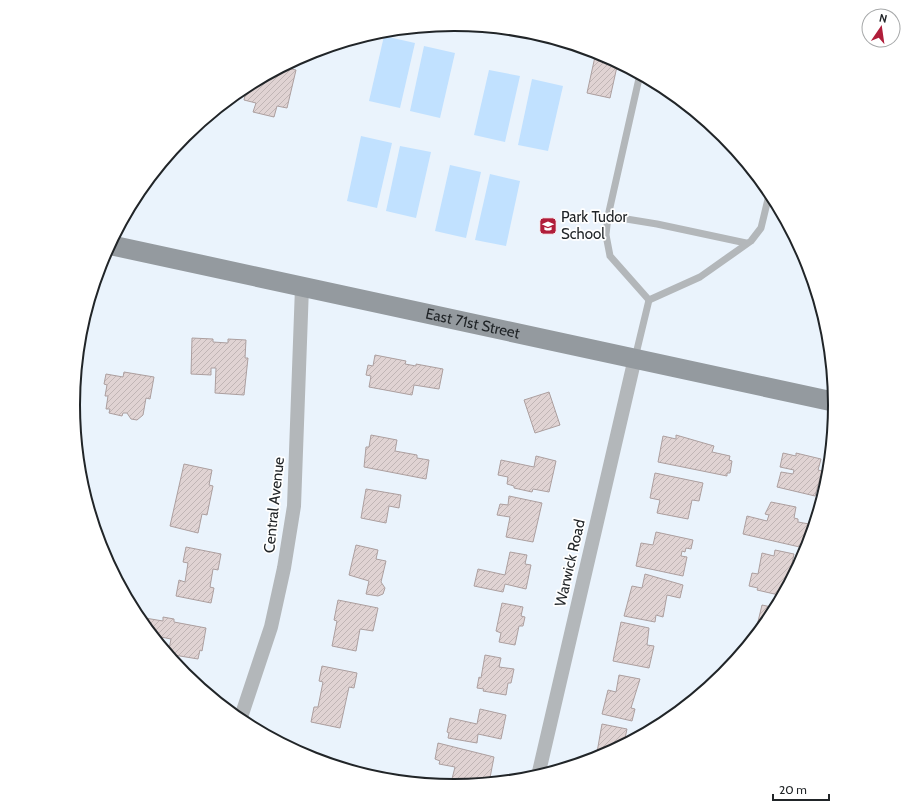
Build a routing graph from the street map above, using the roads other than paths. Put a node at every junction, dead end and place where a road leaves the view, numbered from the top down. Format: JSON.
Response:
{"nodes":[{"id":1,"x":639,"y":79,"type":"edge"},
{"id":2,"x":768,"y":201,"type":"edge"},
{"id":3,"x":608,"y":216,"type":"junction"},
{"id":4,"x":746,"y":244,"type":"junction"},
{"id":5,"x":116,"y":246,"type":"edge"},
{"id":6,"x":302,"y":287,"type":"junction"},
{"id":7,"x":649,"y":300,"type":"junction"},
{"id":8,"x":635,"y":358,"type":"junction"},
{"id":9,"x":828,"y":400,"type":"edge"},
{"id":10,"x":242,"y":713,"type":"edge"},
{"id":11,"x":540,"y":769,"type":"edge"}],
"edges":[{"from":1,"to":3,"type":"lane"},
{"from":2,"to":4,"type":"lane"},
{"from":3,"to":4,"type":"lane"},
{"from":3,"to":7,"type":"lane"},
{"from":4,"to":7,"type":"lane"},
{"from":5,"to":6,"type":"main road","name":"East 71st Street"},
{"from":6,"to":8,"type":"main road","name":"East 71st Street"},
{"from":6,"to":10,"type":"street","name":"Central Avenue"},
{"from":7,"to":8,"type":"lane"},
{"from":8,"to":9,"type":"main road","name":"East 71st Street"},
{"from":8,"to":11,"type":"street","name":"Warwick Road"}]}
